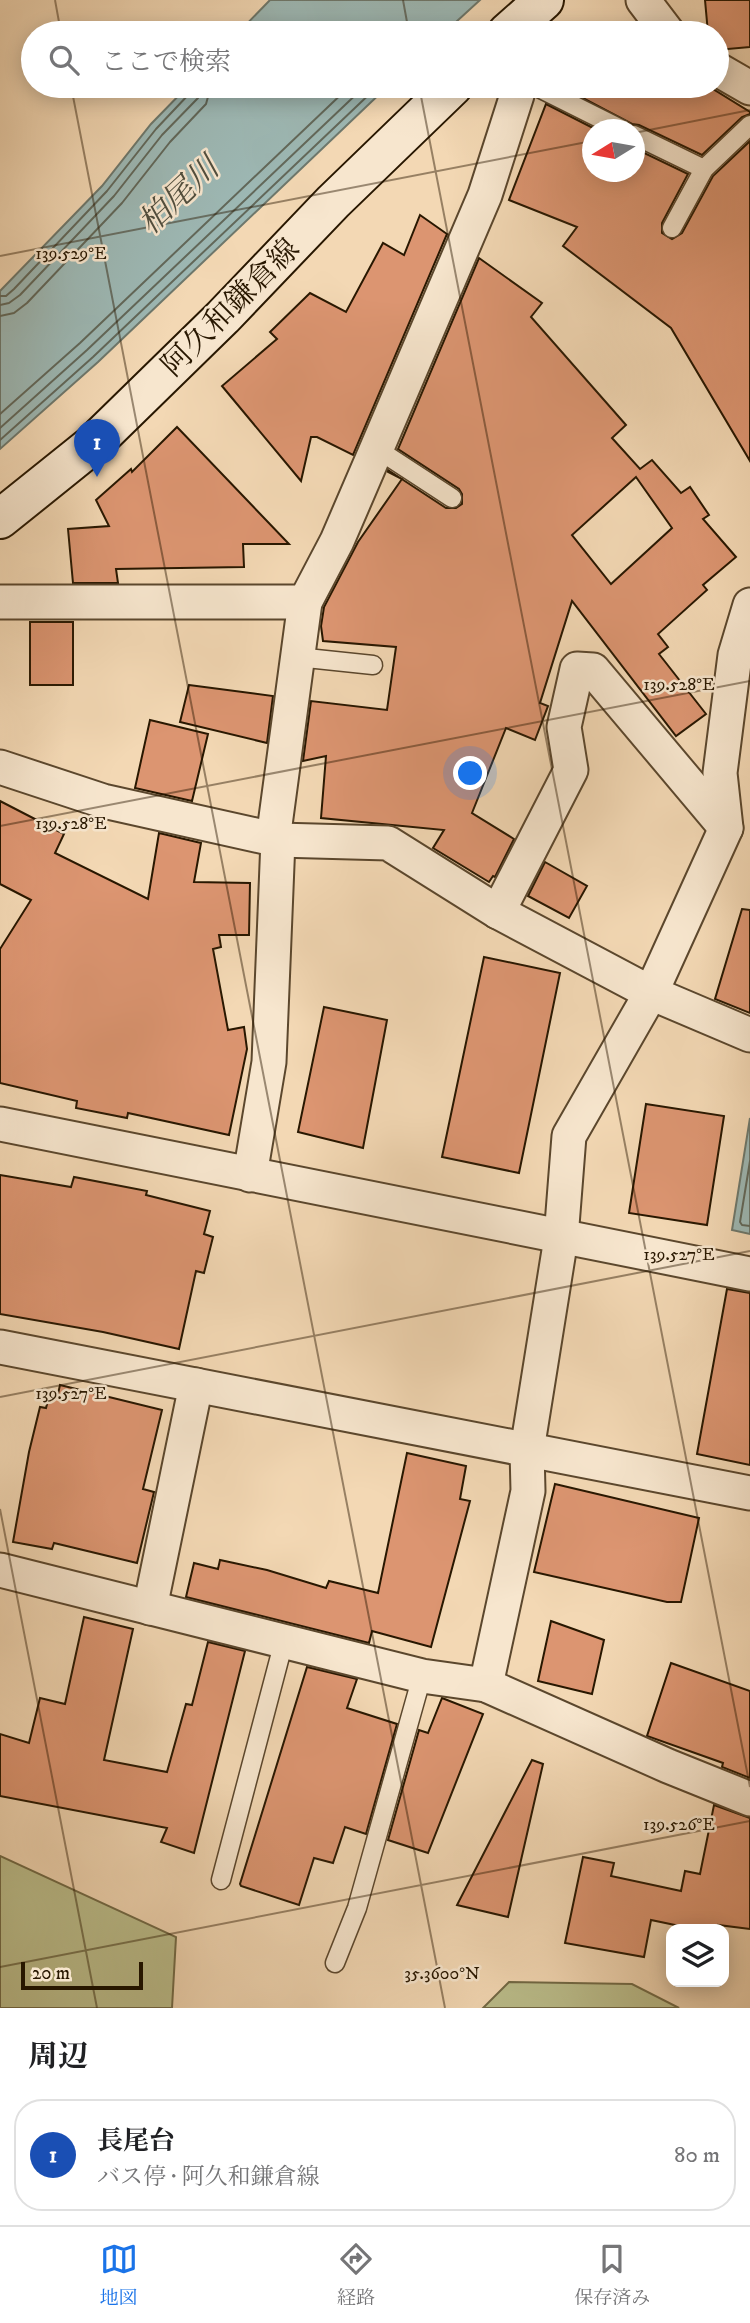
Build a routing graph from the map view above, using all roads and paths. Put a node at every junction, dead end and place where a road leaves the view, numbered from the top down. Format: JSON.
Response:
{"nodes":[{"id":1,"x":544,"y":0,"type":"edge"},
{"id":2,"x":643,"y":0,"type":"edge"},
{"id":3,"x":522,"y":21,"type":"edge"},
{"id":4,"x":659,"y":21,"type":"edge"},
{"id":5,"x":729,"y":76,"type":"edge"},
{"id":6,"x":750,"y":88,"type":"edge"},
{"id":7,"x":441,"y":98,"type":"edge"},
{"id":8,"x":516,"y":98,"type":"edge"},
{"id":9,"x":559,"y":98,"type":"edge"},
{"id":10,"x":601,"y":119,"type":"edge"},
{"id":11,"x":750,"y":125,"type":"edge"},
{"id":12,"x":645,"y":140,"type":"edge"},
{"id":13,"x":704,"y":169,"type":"junction"},
{"id":14,"x":672,"y":228,"type":"dead end"},
{"id":15,"x":377,"y":449,"type":"junction"},
{"id":16,"x":452,"y":498,"type":"dead end"},
{"id":17,"x":0,"y":519,"type":"edge"},
{"id":18,"x":0,"y":602,"type":"edge"},
{"id":19,"x":305,"y":602,"type":"junction"},
{"id":20,"x":750,"y":605,"type":"edge"},
{"id":21,"x":297,"y":657,"type":"junction"},
{"id":22,"x":373,"y":665,"type":"dead end"},
{"id":23,"x":0,"y":766,"type":"edge"},
{"id":24,"x":726,"y":828,"type":"junction"},
{"id":25,"x":278,"y":840,"type":"junction"},
{"id":26,"x":498,"y":912,"type":"junction"},
{"id":27,"x":651,"y":993,"type":"junction"},
{"id":28,"x":750,"y":1035,"type":"edge"},
{"id":29,"x":0,"y":1124,"type":"edge"},
{"id":30,"x":250,"y":1175,"type":"junction"},
{"id":31,"x":561,"y":1238,"type":"junction"},
{"id":32,"x":750,"y":1274,"type":"edge"},
{"id":33,"x":0,"y":1347,"type":"edge"},
{"id":34,"x":196,"y":1385,"type":"junction"},
{"id":35,"x":527,"y":1450,"type":"junction"},
{"id":36,"x":750,"y":1493,"type":"edge"},
{"id":37,"x":0,"y":1570,"type":"edge"},
{"id":38,"x":150,"y":1608,"type":"junction"},
{"id":39,"x":284,"y":1641,"type":"junction"},
{"id":40,"x":422,"y":1676,"type":"junction"},
{"id":41,"x":486,"y":1685,"type":"junction"},
{"id":42,"x":750,"y":1800,"type":"edge"},
{"id":43,"x":221,"y":1880,"type":"dead end"},
{"id":44,"x":335,"y":1963,"type":"dead end"}],
"edges":[{"from":1,"to":3,"type":"main road"},
{"from":2,"to":4,"type":"street"},
{"from":5,"to":6,"type":"street"},
{"from":7,"to":17,"type":"main road","name":"阿久和鎌倉線"},
{"from":8,"to":15,"type":"street"},
{"from":9,"to":10,"type":"lane"},
{"from":11,"to":13,"type":"lane"},
{"from":12,"to":13,"type":"lane"},
{"from":13,"to":14,"type":"lane"},
{"from":15,"to":16,"type":"lane"},
{"from":15,"to":19,"type":"street"},
{"from":18,"to":19,"type":"street"},
{"from":19,"to":21,"type":"street"},
{"from":20,"to":24,"type":"street"},
{"from":21,"to":22,"type":"lane"},
{"from":21,"to":25,"type":"street"},
{"from":23,"to":25,"type":"street"},
{"from":24,"to":26,"type":"street"},
{"from":24,"to":27,"type":"street"},
{"from":25,"to":26,"type":"street"},
{"from":25,"to":30,"type":"street"},
{"from":26,"to":27,"type":"street"},
{"from":27,"to":28,"type":"street"},
{"from":27,"to":31,"type":"street"},
{"from":29,"to":30,"type":"street"},
{"from":30,"to":31,"type":"street"},
{"from":31,"to":32,"type":"street"},
{"from":31,"to":35,"type":"street"},
{"from":33,"to":34,"type":"street"},
{"from":34,"to":35,"type":"street"},
{"from":34,"to":38,"type":"street"},
{"from":35,"to":36,"type":"street"},
{"from":35,"to":41,"type":"street"},
{"from":37,"to":38,"type":"street"},
{"from":38,"to":39,"type":"street"},
{"from":39,"to":40,"type":"street"},
{"from":39,"to":43,"type":"lane"},
{"from":40,"to":41,"type":"street"},
{"from":40,"to":44,"type":"lane"},
{"from":41,"to":42,"type":"street"}]}
